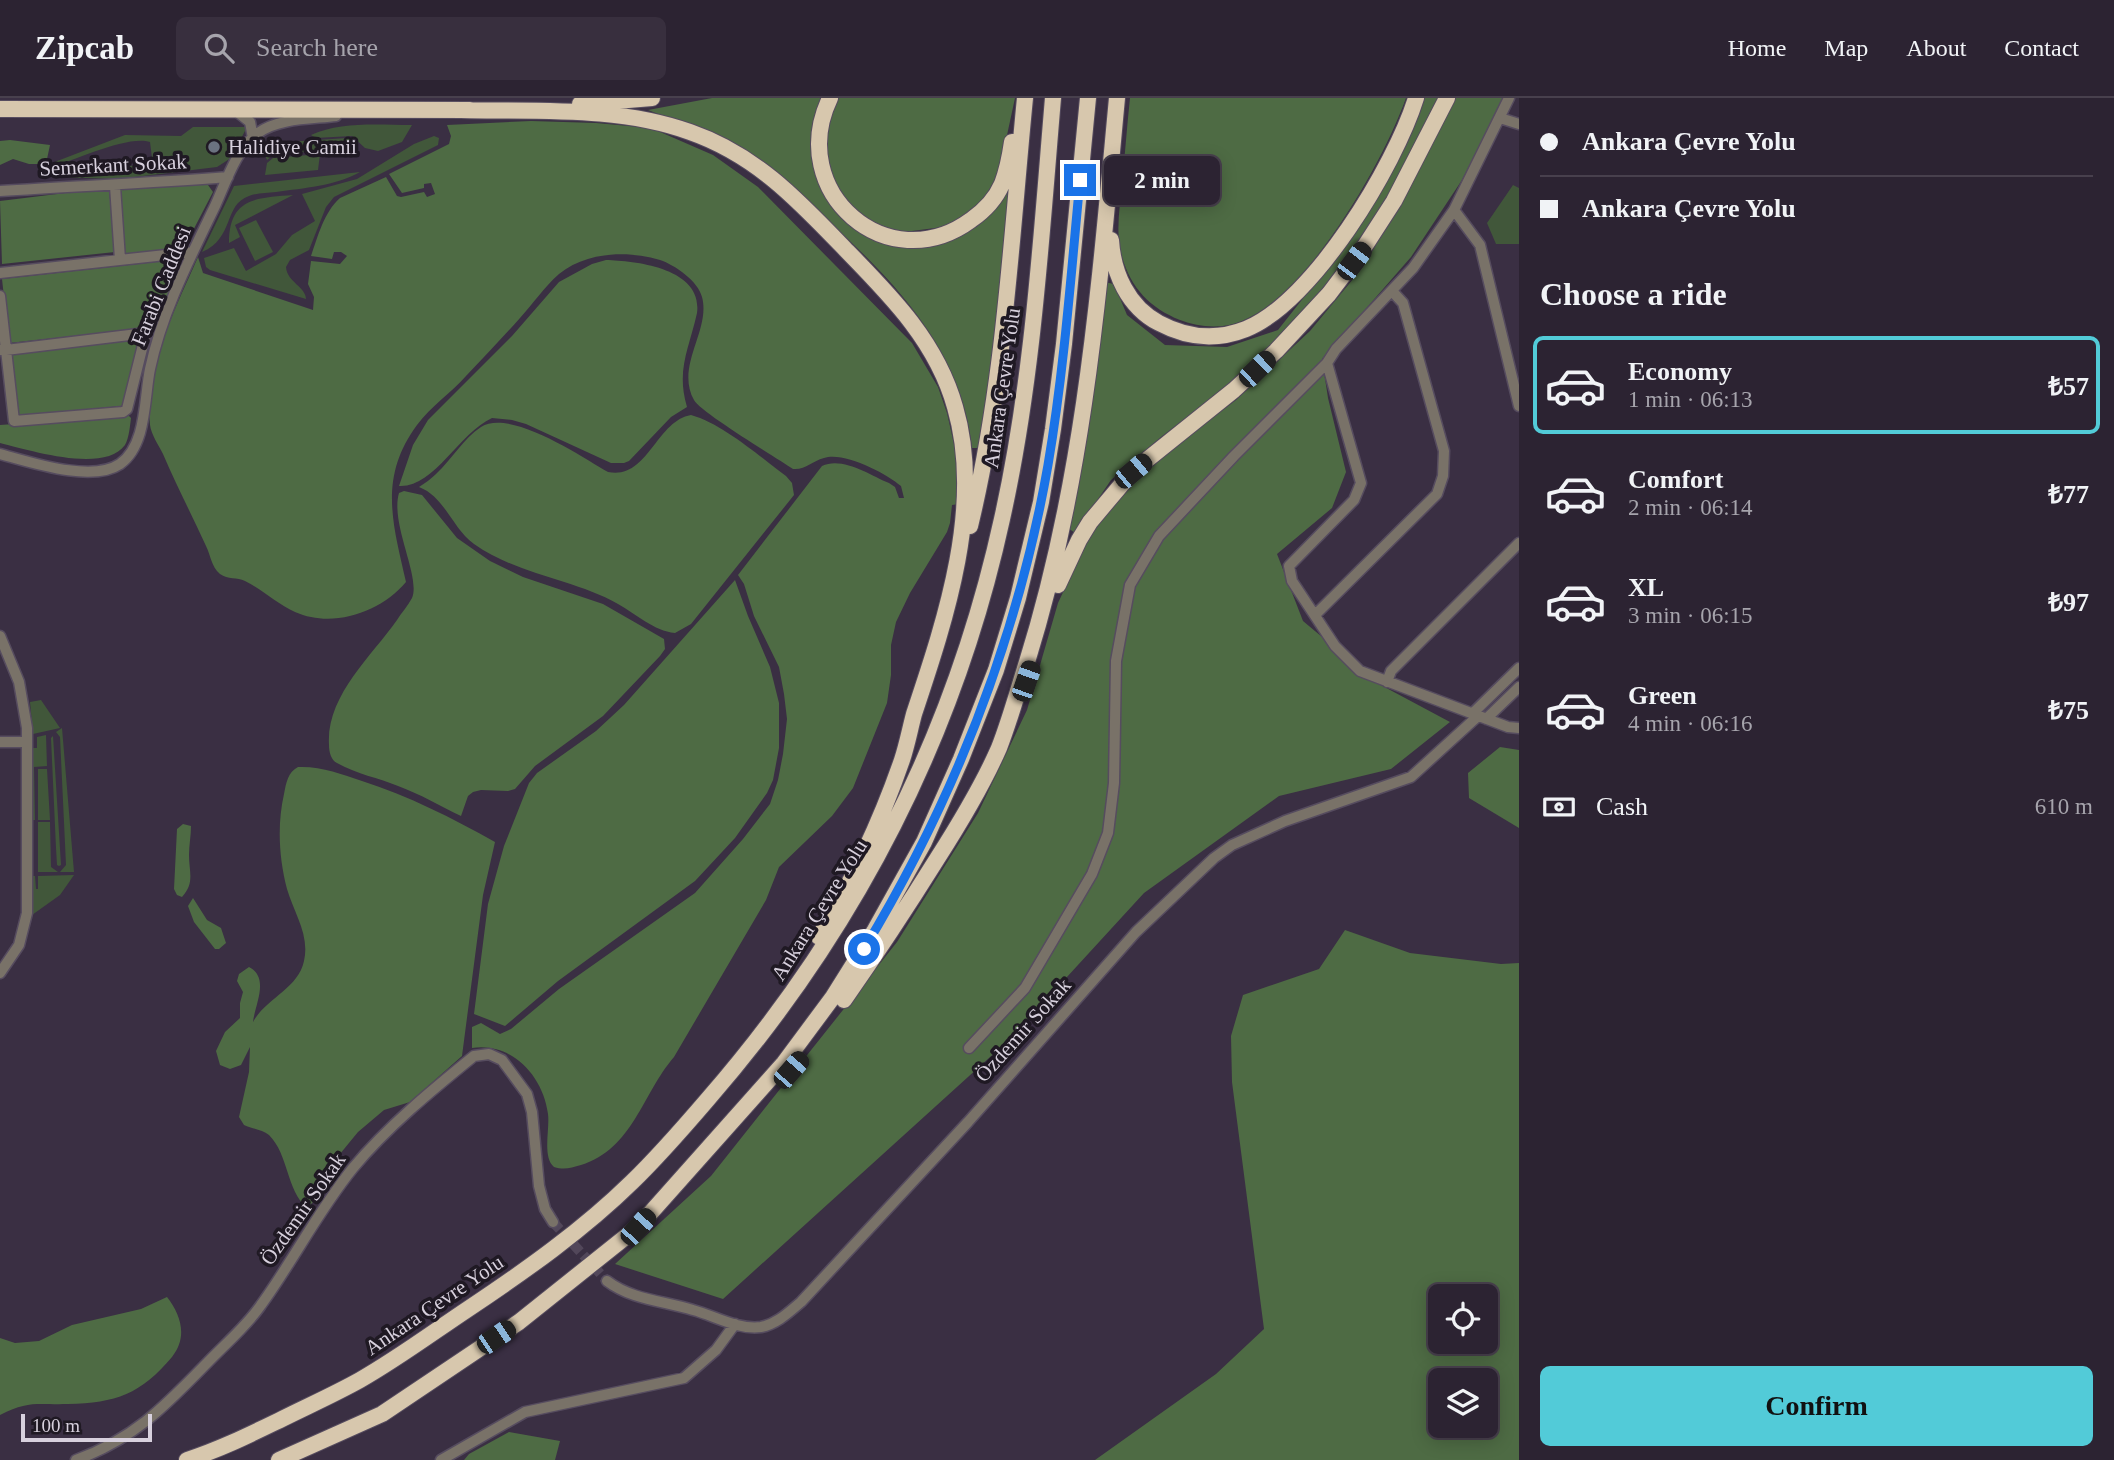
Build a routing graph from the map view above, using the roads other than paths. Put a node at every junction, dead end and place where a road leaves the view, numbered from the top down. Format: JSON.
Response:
{"nodes":[{"id":1,"x":653,"y":98,"type":"edge"},
{"id":2,"x":830,"y":98,"type":"edge"},
{"id":3,"x":1020,"y":98,"type":"edge"},
{"id":4,"x":1026,"y":98,"type":"edge"},
{"id":5,"x":1053,"y":98,"type":"edge"},
{"id":6,"x":1088,"y":98,"type":"edge"},
{"id":7,"x":1117,"y":98,"type":"edge"},
{"id":8,"x":1416,"y":98,"type":"edge"},
{"id":9,"x":1447,"y":98,"type":"edge"},
{"id":10,"x":1509,"y":98,"type":"edge"},
{"id":11,"x":0,"y":109,"type":"edge"},
{"id":12,"x":235,"y":110,"type":"junction"},
{"id":13,"x":380,"y":110,"type":"junction"},
{"id":14,"x":461,"y":110,"type":"junction"},
{"id":15,"x":1500,"y":118,"type":"junction"},
{"id":16,"x":1519,"y":124,"type":"edge"},
{"id":17,"x":1113,"y":137,"type":"junction"},
{"id":18,"x":253,"y":138,"type":"junction"},
{"id":19,"x":228,"y":177,"type":"junction"},
{"id":20,"x":115,"y":186,"type":"junction"},
{"id":21,"x":0,"y":191,"type":"edge"},
{"id":22,"x":1454,"y":210,"type":"junction"},
{"id":23,"x":193,"y":252,"type":"junction"},
{"id":24,"x":120,"y":259,"type":"junction"},
{"id":25,"x":0,"y":273,"type":"edge"},
{"id":26,"x":1392,"y":291,"type":"junction"},
{"id":27,"x":0,"y":296,"type":"edge"},
{"id":28,"x":3,"y":350,"type":"edge"},
{"id":29,"x":1513,"y":358,"type":"edge"},
{"id":30,"x":1327,"y":363,"type":"junction"},
{"id":31,"x":1519,"y":406,"type":"edge"},
{"id":32,"x":0,"y":454,"type":"edge"},
{"id":33,"x":1519,"y":543,"type":"edge"},
{"id":34,"x":1315,"y":615,"type":"junction"},
{"id":35,"x":941,"y":630,"type":"junction"},
{"id":36,"x":0,"y":636,"type":"edge"},
{"id":37,"x":1519,"y":668,"type":"edge"},
{"id":38,"x":1387,"y":682,"type":"junction"},
{"id":39,"x":1519,"y":687,"type":"edge"},
{"id":40,"x":1479,"y":716,"type":"junction"},
{"id":41,"x":1519,"y":727,"type":"edge"},
{"id":42,"x":0,"y":742,"type":"edge"},
{"id":43,"x":27,"y":742,"type":"junction"},
{"id":44,"x":1000,"y":746,"type":"junction"},
{"id":45,"x":0,"y":973,"type":"edge"},
{"id":46,"x":969,"y":1048,"type":"dead end"},
{"id":47,"x":670,"y":1143,"type":"junction"},
{"id":48,"x":552,"y":1222,"type":"tunnel mouth"},
{"id":49,"x":638,"y":1227,"type":"junction"},
{"id":50,"x":607,"y":1281,"type":"tunnel mouth"},
{"id":51,"x":735,"y":1324,"type":"junction"},
{"id":52,"x":76,"y":1460,"type":"edge"},
{"id":53,"x":187,"y":1460,"type":"edge"},
{"id":54,"x":279,"y":1460,"type":"edge"},
{"id":55,"x":441,"y":1460,"type":"edge"}],
"edges":[{"from":1,"to":14,"type":"highway"},
{"from":2,"to":3,"type":"highway"},
{"from":4,"to":35,"type":"highway"},
{"from":5,"to":47,"type":"highway","name":"Ankara Çevre Yolu"},
{"from":6,"to":49,"type":"highway"},
{"from":7,"to":17,"type":"highway"},
{"from":8,"to":17,"type":"highway"},
{"from":9,"to":44,"type":"highway"},
{"from":10,"to":15,"type":"street"},
{"from":11,"to":12,"type":"highway"},
{"from":12,"to":13,"type":"highway"},
{"from":12,"to":18,"type":"street"},
{"from":13,"to":14,"type":"highway"},
{"from":13,"to":18,"type":"street"},
{"from":14,"to":35,"type":"highway"},
{"from":15,"to":16,"type":"street"},
{"from":15,"to":22,"type":"street"},
{"from":17,"to":44,"type":"highway"},
{"from":18,"to":19,"type":"street","name":"Farabi Caddesi"},
{"from":19,"to":20,"type":"street","name":"Semerkant Sokak"},
{"from":19,"to":23,"type":"street","name":"Farabi Caddesi"},
{"from":20,"to":21,"type":"street","name":"Semerkant Sokak"},
{"from":20,"to":24,"type":"street"},
{"from":22,"to":26,"type":"street"},
{"from":22,"to":29,"type":"street"},
{"from":23,"to":24,"type":"street"},
{"from":23,"to":32,"type":"street","name":"Farabi Caddesi"},
{"from":24,"to":25,"type":"street"},
{"from":26,"to":30,"type":"street"},
{"from":26,"to":34,"type":"street"},
{"from":27,"to":28,"type":"street"},
{"from":28,"to":28,"type":"street"},
{"from":29,"to":31,"type":"street"},
{"from":30,"to":34,"type":"street"},
{"from":30,"to":46,"type":"street"},
{"from":33,"to":38,"type":"street"},
{"from":34,"to":38,"type":"street"},
{"from":35,"to":47,"type":"highway"},
{"from":36,"to":43,"type":"street"},
{"from":37,"to":40,"type":"street"},
{"from":38,"to":40,"type":"street"},
{"from":39,"to":40,"type":"street"},
{"from":40,"to":41,"type":"street"},
{"from":40,"to":51,"type":"street","name":"Özdemir Sokak"},
{"from":42,"to":43,"type":"street"},
{"from":43,"to":45,"type":"street"},
{"from":44,"to":49,"type":"highway"},
{"from":47,"to":53,"type":"highway","name":"Ankara Çevre Yolu"},
{"from":48,"to":52,"type":"street","name":"Özdemir Sokak"},
{"from":49,"to":54,"type":"highway"},
{"from":50,"to":51,"type":"street","name":"Özdemir Sokak"},
{"from":51,"to":55,"type":"street"}]}
